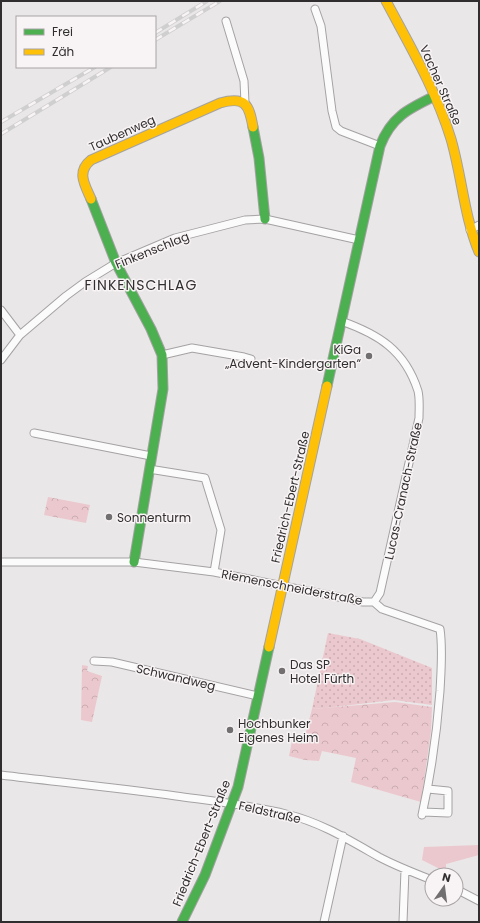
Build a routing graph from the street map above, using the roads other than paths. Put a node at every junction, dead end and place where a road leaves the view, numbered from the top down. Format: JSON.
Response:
{"nodes":[{"id":1,"x":386,"y":1,"type":"edge"},
{"id":2,"x":315,"y":10,"type":"dead end"},
{"id":3,"x":226,"y":21,"type":"dead end"},
{"id":4,"x":435,"y":96,"type":"junction"},
{"id":5,"x":245,"y":104,"type":"junction"},
{"id":6,"x":380,"y":146,"type":"junction"},
{"id":7,"x":265,"y":219,"type":"junction"},
{"id":8,"x":479,"y":225,"type":"edge"},
{"id":9,"x":470,"y":230,"type":"junction"},
{"id":10,"x":359,"y":240,"type":"junction"},
{"id":11,"x":479,"y":252,"type":"edge"},
{"id":12,"x":116,"y":263,"type":"junction"},
{"id":13,"x":1,"y":310,"type":"edge"},
{"id":14,"x":341,"y":321,"type":"junction"},
{"id":15,"x":20,"y":335,"type":"junction"},
{"id":16,"x":162,"y":355,"type":"junction"},
{"id":17,"x":251,"y":359,"type":"dead end"},
{"id":18,"x":1,"y":360,"type":"edge"},
{"id":19,"x":34,"y":433,"type":"dead end"},
{"id":20,"x":151,"y":456,"type":"junction"},
{"id":21,"x":149,"y":469,"type":"junction"},
{"id":22,"x":1,"y":562,"type":"edge"},
{"id":23,"x":134,"y":562,"type":"junction"},
{"id":24,"x":214,"y":572,"type":"junction"},
{"id":25,"x":282,"y":585,"type":"junction"},
{"id":26,"x":374,"y":602,"type":"junction"},
{"id":27,"x":94,"y":661,"type":"dead end"},
{"id":28,"x":258,"y":696,"type":"junction"},
{"id":29,"x":1,"y":775,"type":"edge"},
{"id":30,"x":428,"y":789,"type":"junction"},
{"id":31,"x":232,"y":804,"type":"junction"},
{"id":32,"x":343,"y":836,"type":"junction"},
{"id":33,"x":405,"y":870,"type":"junction"},
{"id":34,"x":424,"y":877,"type":"edge"},
{"id":35,"x":464,"y":893,"type":"edge"},
{"id":36,"x":479,"y":901,"type":"edge"},
{"id":37,"x":182,"y":922,"type":"edge"},
{"id":38,"x":324,"y":922,"type":"edge"},
{"id":39,"x":403,"y":922,"type":"edge"}],
"edges":[{"from":1,"to":4,"type":"street","name":"Vacher Straße"},
{"from":2,"to":6,"type":"street"},
{"from":3,"to":5,"type":"street"},
{"from":4,"to":6,"type":"street","name":"Friedrich-Ebert-Straße"},
{"from":4,"to":9,"type":"street","name":"Vacher Straße"},
{"from":5,"to":7,"type":"street"},
{"from":5,"to":12,"type":"street","name":"Taubenweg"},
{"from":6,"to":10,"type":"street","name":"Friedrich-Ebert-Straße"},
{"from":7,"to":10,"type":"street","name":"Finkenschlag"},
{"from":7,"to":12,"type":"street","name":"Finkenschlag"},
{"from":8,"to":9,"type":"street"},
{"from":9,"to":11,"type":"street","name":"Vacher Straße"},
{"from":10,"to":14,"type":"street","name":"Friedrich-Ebert-Straße"},
{"from":12,"to":15,"type":"street","name":"Finkenschlag"},
{"from":12,"to":16,"type":"street"},
{"from":13,"to":15,"type":"street"},
{"from":14,"to":25,"type":"street","name":"Friedrich-Ebert-Straße"},
{"from":14,"to":26,"type":"street","name":"Lucas-Cranach-Straße"},
{"from":15,"to":18,"type":"street","name":"Finkenschlag"},
{"from":16,"to":17,"type":"street"},
{"from":16,"to":20,"type":"street"},
{"from":19,"to":20,"type":"street"},
{"from":20,"to":21,"type":"street"},
{"from":21,"to":23,"type":"street"},
{"from":21,"to":24,"type":"street"},
{"from":22,"to":23,"type":"street","name":"Riemenschneiderstraße"},
{"from":23,"to":24,"type":"street","name":"Riemenschneiderstraße"},
{"from":24,"to":25,"type":"street","name":"Riemenschneiderstraße"},
{"from":25,"to":26,"type":"street","name":"Riemenschneiderstraße"},
{"from":25,"to":28,"type":"street","name":"Friedrich-Ebert-Straße"},
{"from":26,"to":30,"type":"street","name":"Riemenschneiderstraße"},
{"from":27,"to":28,"type":"street","name":"Schwandweg"},
{"from":28,"to":31,"type":"street","name":"Friedrich-Ebert-Straße"},
{"from":29,"to":31,"type":"street","name":"Feldstraße"},
{"from":30,"to":30,"type":"street","name":"Riemenschneiderstraße"},
{"from":31,"to":32,"type":"street","name":"Feldstraße"},
{"from":31,"to":37,"type":"street","name":"Friedrich-Ebert-Straße"},
{"from":32,"to":33,"type":"street","name":"Feldstraße"},
{"from":32,"to":38,"type":"street"},
{"from":33,"to":34,"type":"street","name":"Feldstraße"},
{"from":33,"to":39,"type":"street"},
{"from":35,"to":36,"type":"street"}]}
